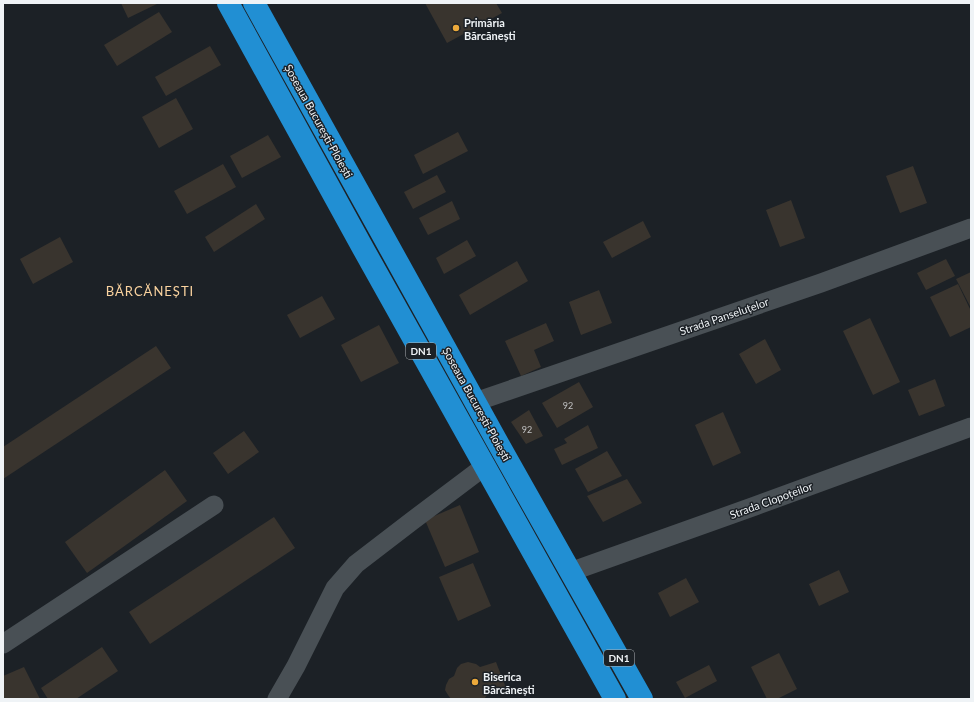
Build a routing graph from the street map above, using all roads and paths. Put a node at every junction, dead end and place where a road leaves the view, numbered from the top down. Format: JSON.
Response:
{"nodes":[{"id":1,"x":228,"y":3,"type":"edge"},
{"id":2,"x":254,"y":3,"type":"edge"},
{"id":3,"x":971,"y":228,"type":"edge"},
{"id":4,"x":475,"y":402,"type":"junction"},
{"id":5,"x":971,"y":427,"type":"edge"},
{"id":6,"x":485,"y":466,"type":"junction"},
{"id":7,"x":214,"y":504,"type":"dead end"},
{"id":8,"x":570,"y":572,"type":"junction"},
{"id":9,"x":3,"y":644,"type":"edge"},
{"id":10,"x":277,"y":699,"type":"edge"},
{"id":11,"x":615,"y":699,"type":"edge"},
{"id":12,"x":642,"y":699,"type":"edge"}],
"edges":[{"from":1,"to":6,"type":"highway","name":"Șoseaua București-Ploiești","number":"DN1"},
{"from":2,"to":4,"type":"highway","name":"Șoseaua București-Ploiești","number":"DN1"},
{"from":3,"to":4,"type":"street","name":"Strada Panseluțelor"},
{"from":4,"to":8,"type":"highway","name":"Șoseaua București-Ploiești","number":"DN1"},
{"from":5,"to":8,"type":"street","name":"Strada Clopoțeilor"},
{"from":6,"to":10,"type":"street"},
{"from":6,"to":11,"type":"highway","name":"Șoseaua București-Ploiești","number":"DN1"},
{"from":7,"to":9,"type":"street"},
{"from":8,"to":12,"type":"highway","name":"Șoseaua București-Ploiești","number":"DN1"}]}
